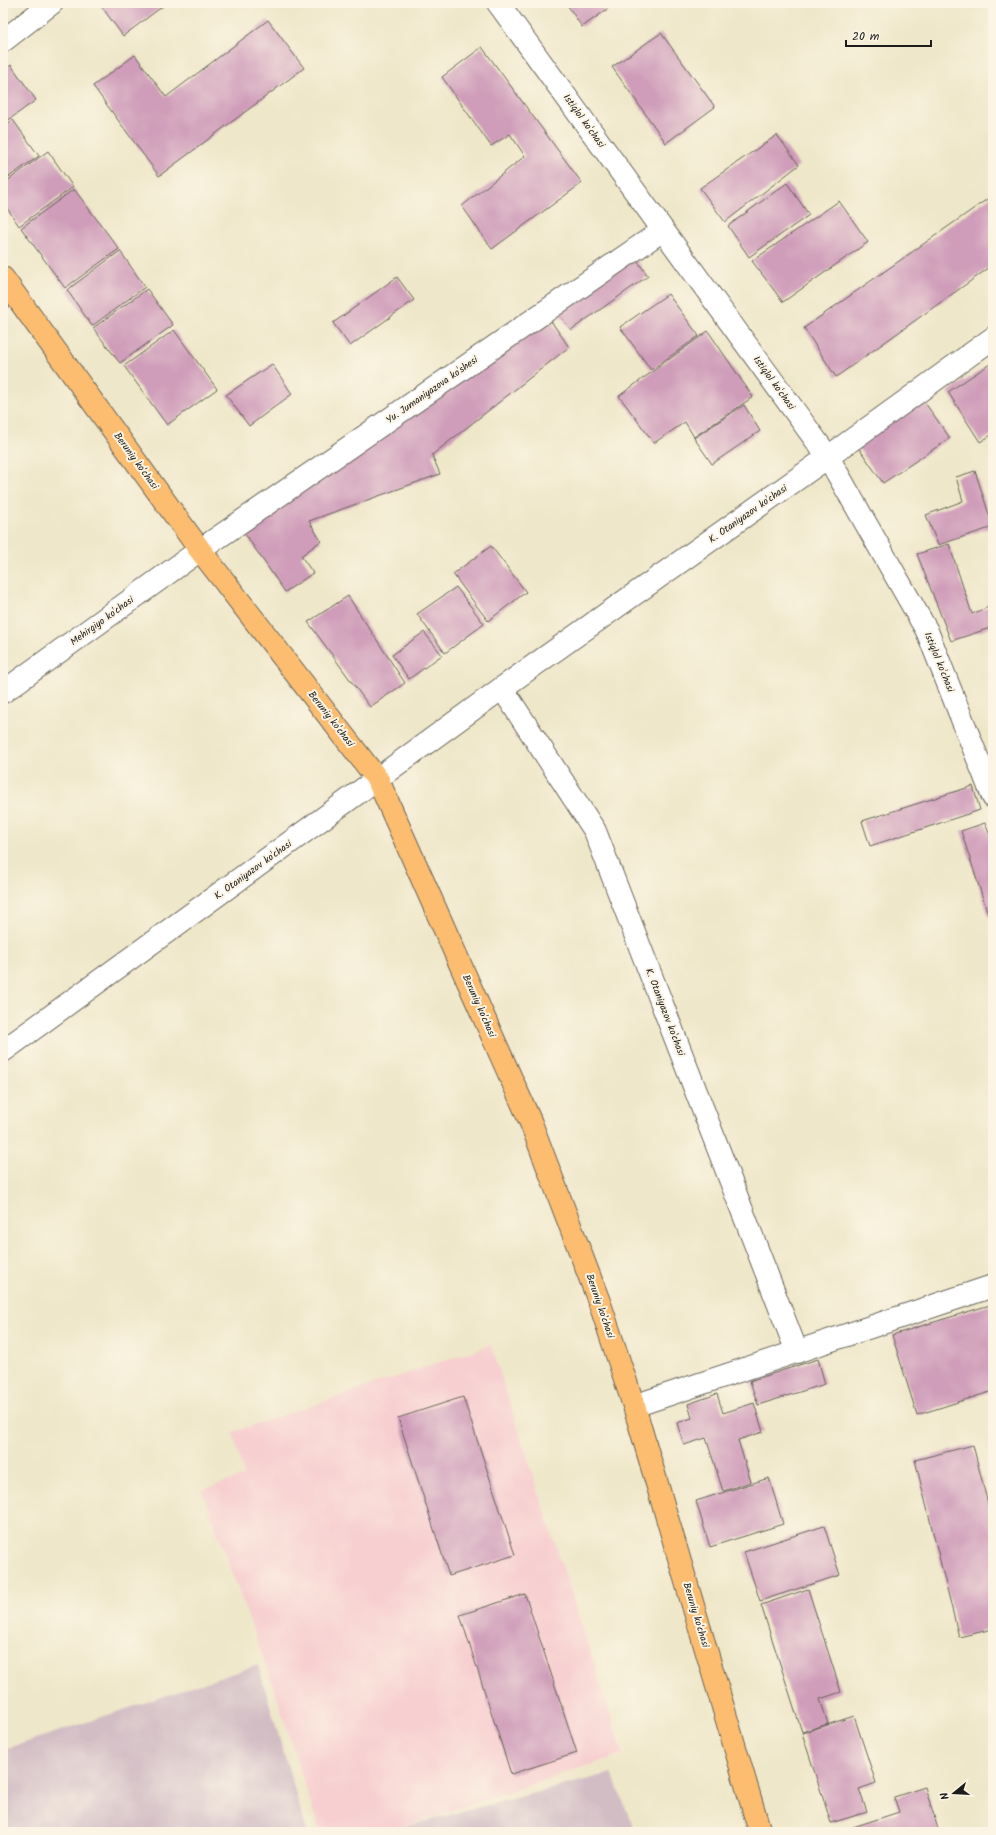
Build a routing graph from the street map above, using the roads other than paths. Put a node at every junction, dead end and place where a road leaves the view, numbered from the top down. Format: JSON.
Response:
{"nodes":[{"id":1,"x":52,"y":3,"type":"edge"},
{"id":2,"x":498,"y":3,"type":"edge"},
{"id":3,"x":3,"y":41,"type":"edge"},
{"id":4,"x":663,"y":230,"type":"junction"},
{"id":5,"x":3,"y":278,"type":"edge"},
{"id":6,"x":993,"y":338,"type":"edge"},
{"id":7,"x":828,"y":457,"type":"junction"},
{"id":8,"x":200,"y":550,"type":"junction"},
{"id":9,"x":502,"y":688,"type":"junction"},
{"id":10,"x":3,"y":692,"type":"edge"},
{"id":11,"x":378,"y":780,"type":"junction"},
{"id":12,"x":993,"y":797,"type":"edge"},
{"id":13,"x":3,"y":1051,"type":"edge"},
{"id":14,"x":993,"y":1286,"type":"edge"},
{"id":15,"x":797,"y":1352,"type":"junction"},
{"id":16,"x":634,"y":1406,"type":"junction"},
{"id":17,"x":760,"y":1832,"type":"edge"}],
"edges":[{"from":1,"to":3,"type":"street"},
{"from":2,"to":4,"type":"street","name":"Istiqlol ko'chasi"},
{"from":4,"to":7,"type":"street","name":"Istiqlol ko'chasi"},
{"from":4,"to":8,"type":"street","name":"Yu. Jumaniyazova ko'shesi"},
{"from":5,"to":8,"type":"main road","name":"Beruniy ko'chasi"},
{"from":6,"to":7,"type":"street","name":"K. Otaniyazov ko'chasi"},
{"from":7,"to":9,"type":"street","name":"K. Otaniyazov ko'chasi"},
{"from":7,"to":12,"type":"street","name":"Istiqlol ko'chasi"},
{"from":8,"to":10,"type":"street","name":"Mehirgiyo ko'chasi"},
{"from":8,"to":11,"type":"main road","name":"Beruniy ko'chasi"},
{"from":9,"to":11,"type":"street","name":"K. Otaniyazov ko'chasi"},
{"from":9,"to":15,"type":"street","name":"K. Otaniyazov ko'chasi"},
{"from":11,"to":13,"type":"street","name":"K. Otaniyazov ko'chasi"},
{"from":11,"to":16,"type":"main road","name":"Beruniy ko'chasi"},
{"from":14,"to":15,"type":"street"},
{"from":15,"to":16,"type":"street"},
{"from":16,"to":17,"type":"main road","name":"Beruniy ko'chasi"}]}
